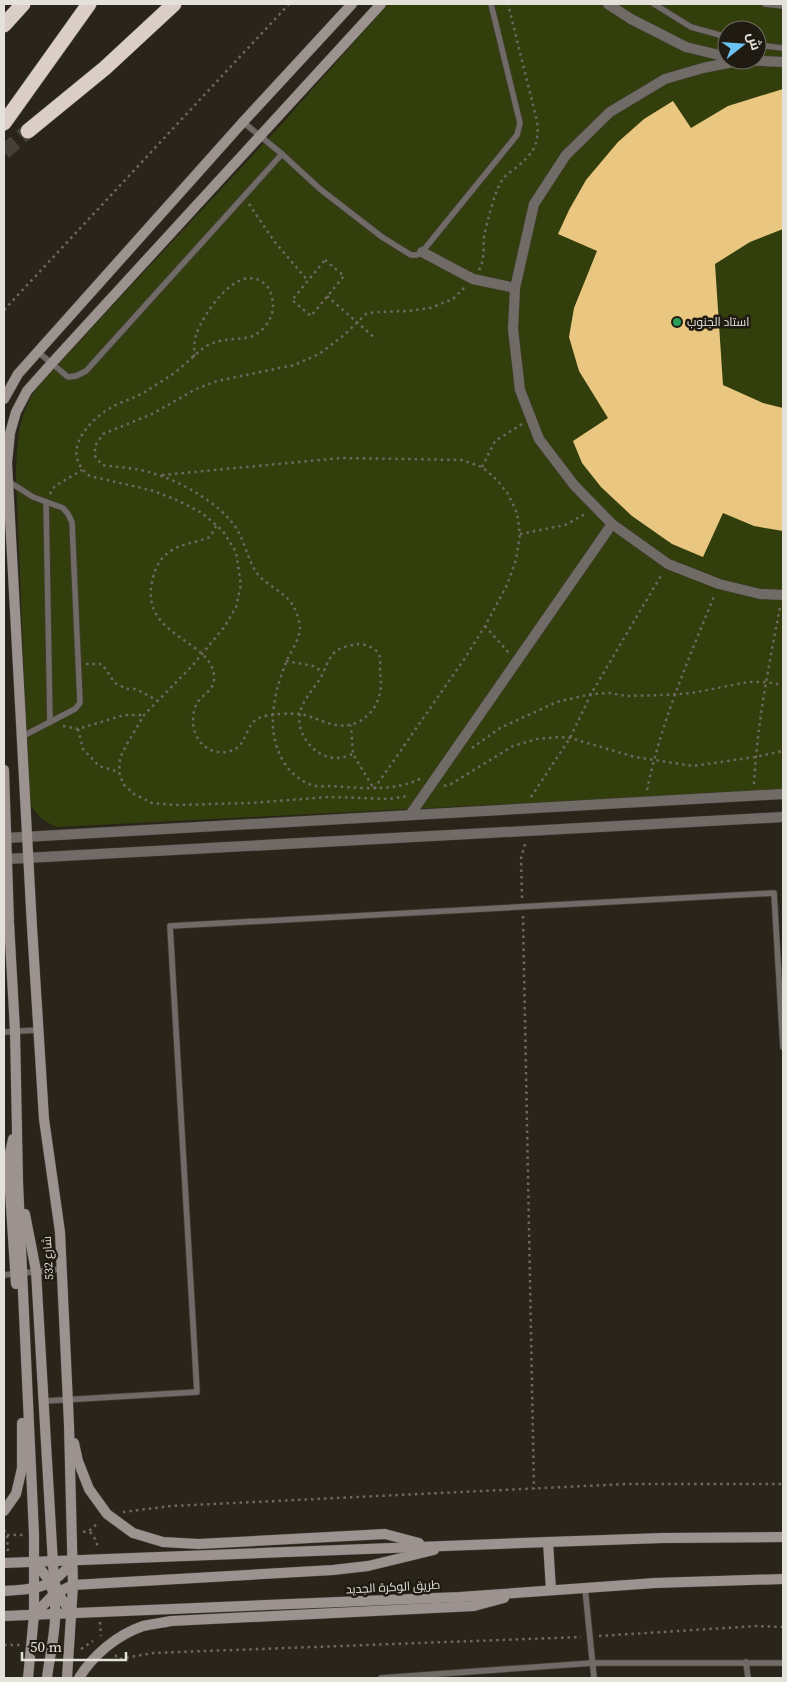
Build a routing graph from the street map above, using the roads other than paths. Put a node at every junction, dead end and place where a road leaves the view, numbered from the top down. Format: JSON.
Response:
{"nodes":[{"id":1,"x":23,"y":4,"type":"edge"},
{"id":2,"x":89,"y":4,"type":"edge"},
{"id":3,"x":174,"y":4,"type":"edge"},
{"id":4,"x":352,"y":4,"type":"edge"},
{"id":5,"x":381,"y":4,"type":"edge"},
{"id":6,"x":491,"y":4,"type":"edge"},
{"id":7,"x":608,"y":4,"type":"edge"},
{"id":8,"x":654,"y":4,"type":"edge"},
{"id":9,"x":765,"y":4,"type":"edge"},
{"id":10,"x":783,"y":6,"type":"edge"},
{"id":11,"x":4,"y":25,"type":"edge"},
{"id":12,"x":717,"y":34,"type":"edge"},
{"id":13,"x":767,"y":46,"type":"edge"},
{"id":14,"x":783,"y":48,"type":"edge"},
{"id":15,"x":717,"y":55,"type":"edge"},
{"id":16,"x":767,"y":61,"type":"edge"},
{"id":17,"x":783,"y":62,"type":"edge"},
{"id":18,"x":717,"y":65,"type":"edge"},
{"id":19,"x":4,"y":122,"type":"edge"},
{"id":20,"x":243,"y":122,"type":"junction"},
{"id":21,"x":28,"y":132,"type":"tunnel mouth"},
{"id":22,"x":260,"y":136,"type":"junction"},
{"id":23,"x":282,"y":154,"type":"junction"},
{"id":24,"x":422,"y":252,"type":"junction"},
{"id":25,"x":515,"y":288,"type":"junction"},
{"id":26,"x":38,"y":352,"type":"junction"},
{"id":27,"x":51,"y":364,"type":"junction"},
{"id":28,"x":4,"y":399,"type":"edge"},
{"id":29,"x":6,"y":480,"type":"edge"},
{"id":30,"x":46,"y":502,"type":"junction"},
{"id":31,"x":612,"y":524,"type":"junction"},
{"id":32,"x":783,"y":595,"type":"edge"},
{"id":33,"x":50,"y":722,"type":"junction"},
{"id":34,"x":23,"y":736,"type":"junction"},
{"id":35,"x":4,"y":770,"type":"edge"},
{"id":36,"x":783,"y":794,"type":"edge"},
{"id":37,"x":410,"y":815,"type":"junction"},
{"id":38,"x":783,"y":817,"type":"edge"},
{"id":39,"x":6,"y":838,"type":"junction"},
{"id":40,"x":28,"y":838,"type":"junction"},
{"id":41,"x":28,"y":857,"type":"junction"},
{"id":42,"x":7,"y":859,"type":"junction"},
{"id":43,"x":38,"y":1030,"type":"junction"},
{"id":44,"x":15,"y":1031,"type":"junction"},
{"id":45,"x":4,"y":1032,"type":"edge"},
{"id":46,"x":783,"y":1047,"type":"edge"},
{"id":47,"x":16,"y":1126,"type":"junction"},
{"id":48,"x":18,"y":1182,"type":"junction"},
{"id":49,"x":62,"y":1269,"type":"junction"},
{"id":50,"x":36,"y":1271,"type":"junction"},
{"id":51,"x":19,"y":1273,"type":"junction"},
{"id":52,"x":4,"y":1275,"type":"edge"},
{"id":53,"x":68,"y":1399,"type":"junction"},
{"id":54,"x":45,"y":1401,"type":"junction"},
{"id":55,"x":70,"y":1425,"type":"junction"},
{"id":56,"x":4,"y":1511,"type":"edge"},
{"id":57,"x":783,"y":1537,"type":"edge"},
{"id":58,"x":548,"y":1542,"type":"junction"},
{"id":59,"x":457,"y":1545,"type":"junction"},
{"id":60,"x":430,"y":1546,"type":"junction"},
{"id":61,"x":54,"y":1561,"type":"junction"},
{"id":62,"x":73,"y":1561,"type":"junction"},
{"id":63,"x":34,"y":1562,"type":"junction"},
{"id":64,"x":6,"y":1563,"type":"edge"},
{"id":65,"x":783,"y":1579,"type":"edge"},
{"id":66,"x":52,"y":1582,"type":"junction"},
{"id":67,"x":73,"y":1585,"type":"junction"},
{"id":68,"x":585,"y":1588,"type":"junction"},
{"id":69,"x":35,"y":1589,"type":"junction"},
{"id":70,"x":552,"y":1590,"type":"junction"},
{"id":71,"x":4,"y":1591,"type":"edge"},
{"id":72,"x":529,"y":1592,"type":"junction"},
{"id":73,"x":56,"y":1593,"type":"junction"},
{"id":74,"x":72,"y":1613,"type":"junction"},
{"id":75,"x":55,"y":1614,"type":"junction"},
{"id":76,"x":34,"y":1615,"type":"junction"},
{"id":77,"x":4,"y":1616,"type":"edge"},
{"id":78,"x":746,"y":1662,"type":"junction"},
{"id":79,"x":593,"y":1663,"type":"junction"},
{"id":80,"x":783,"y":1663,"type":"edge"},
{"id":81,"x":28,"y":1678,"type":"edge"},
{"id":82,"x":47,"y":1678,"type":"edge"},
{"id":83,"x":67,"y":1678,"type":"edge"},
{"id":84,"x":79,"y":1678,"type":"edge"},
{"id":85,"x":381,"y":1678,"type":"edge"},
{"id":86,"x":594,"y":1678,"type":"edge"},
{"id":87,"x":748,"y":1678,"type":"edge"}],
"edges":[{"from":1,"to":11,"type":"highway"},
{"from":2,"to":19,"type":"highway"},
{"from":3,"to":21,"type":"highway"},
{"from":4,"to":20,"type":"street"},
{"from":5,"to":22,"type":"street","name":"شارع 532"},
{"from":6,"to":24,"type":"lane"},
{"from":7,"to":15,"type":"street"},
{"from":8,"to":12,"type":"lane"},
{"from":9,"to":10,"type":"lane"},
{"from":13,"to":14,"type":"lane"},
{"from":16,"to":17,"type":"street"},
{"from":18,"to":25,"type":"street"},
{"from":20,"to":22,"type":"lane"},
{"from":20,"to":26,"type":"street"},
{"from":22,"to":23,"type":"lane"},
{"from":22,"to":27,"type":"street","name":"شارع 532"},
{"from":23,"to":24,"type":"lane"},
{"from":23,"to":27,"type":"lane"},
{"from":24,"to":25,"type":"street"},
{"from":25,"to":31,"type":"street"},
{"from":26,"to":27,"type":"lane"},
{"from":26,"to":28,"type":"street"},
{"from":27,"to":29,"type":"street","name":"شارع 532"},
{"from":29,"to":30,"type":"lane"},
{"from":29,"to":34,"type":"street","name":"شارع 532"},
{"from":30,"to":33,"type":"lane"},
{"from":30,"to":33,"type":"lane"},
{"from":31,"to":32,"type":"street"},
{"from":31,"to":37,"type":"street"},
{"from":33,"to":34,"type":"lane"},
{"from":34,"to":40,"type":"street","name":"شارع 532"},
{"from":35,"to":39,"type":"street"},
{"from":36,"to":37,"type":"street"},
{"from":37,"to":40,"type":"street"},
{"from":38,"to":41,"type":"street"},
{"from":39,"to":40,"type":"street"},
{"from":39,"to":42,"type":"street"},
{"from":40,"to":41,"type":"street","name":"شارع 532"},
{"from":41,"to":42,"type":"street"},
{"from":41,"to":43,"type":"street","name":"شارع 532"},
{"from":42,"to":44,"type":"street"},
{"from":43,"to":44,"type":"lane"},
{"from":43,"to":49,"type":"street","name":"شارع 532"},
{"from":44,"to":45,"type":"lane"},
{"from":44,"to":47,"type":"street"},
{"from":46,"to":53,"type":"lane"},
{"from":47,"to":48,"type":"street"},
{"from":47,"to":51,"type":"street"},
{"from":48,"to":50,"type":"street"},
{"from":48,"to":51,"type":"street"},
{"from":49,"to":50,"type":"lane"},
{"from":49,"to":53,"type":"street","name":"شارع 532"},
{"from":50,"to":51,"type":"lane"},
{"from":50,"to":54,"type":"street"},
{"from":51,"to":52,"type":"lane"},
{"from":51,"to":56,"type":"street"},
{"from":51,"to":63,"type":"street"},
{"from":53,"to":54,"type":"lane"},
{"from":53,"to":55,"type":"street","name":"شارع 532"},
{"from":54,"to":61,"type":"street"},
{"from":55,"to":60,"type":"street"},
{"from":55,"to":62,"type":"street","name":"شارع 532"},
{"from":57,"to":58,"type":"street"},
{"from":58,"to":59,"type":"street"},
{"from":58,"to":70,"type":"street"},
{"from":59,"to":60,"type":"street"},
{"from":59,"to":67,"type":"street"},
{"from":60,"to":62,"type":"street"},
{"from":61,"to":62,"type":"street"},
{"from":61,"to":63,"type":"street"},
{"from":61,"to":66,"type":"street"},
{"from":62,"to":66,"type":"street"},
{"from":62,"to":67,"type":"street","name":"شارع 532"},
{"from":63,"to":64,"type":"street"},
{"from":63,"to":66,"type":"street"},
{"from":63,"to":69,"type":"street"},
{"from":65,"to":68,"type":"street","name":"طريق الوكرة الجديد"},
{"from":66,"to":69,"type":"street"},
{"from":66,"to":73,"type":"street"},
{"from":67,"to":73,"type":"street"},
{"from":67,"to":74,"type":"street","name":"شارع 532"},
{"from":68,"to":70,"type":"street","name":"طريق الوكرة الجديد"},
{"from":68,"to":79,"type":"lane"},
{"from":69,"to":71,"type":"street"},
{"from":69,"to":76,"type":"street"},
{"from":70,"to":72,"type":"street","name":"طريق الوكرة الجديد"},
{"from":72,"to":74,"type":"street","name":"طريق الوكرة الجديد"},
{"from":72,"to":84,"type":"street"},
{"from":73,"to":74,"type":"street"},
{"from":73,"to":75,"type":"street"},
{"from":73,"to":76,"type":"street"},
{"from":74,"to":75,"type":"street","name":"طريق الوكرة الجديد"},
{"from":74,"to":83,"type":"street","name":"شارع 532"},
{"from":75,"to":76,"type":"street","name":"طريق الوكرة الجديد"},
{"from":75,"to":82,"type":"street"},
{"from":76,"to":77,"type":"street","name":"طريق الوكرة الجديد"},
{"from":76,"to":81,"type":"street"},
{"from":78,"to":79,"type":"lane"},
{"from":78,"to":80,"type":"lane"},
{"from":78,"to":87,"type":"lane"},
{"from":79,"to":85,"type":"lane"},
{"from":79,"to":86,"type":"lane"}]}
